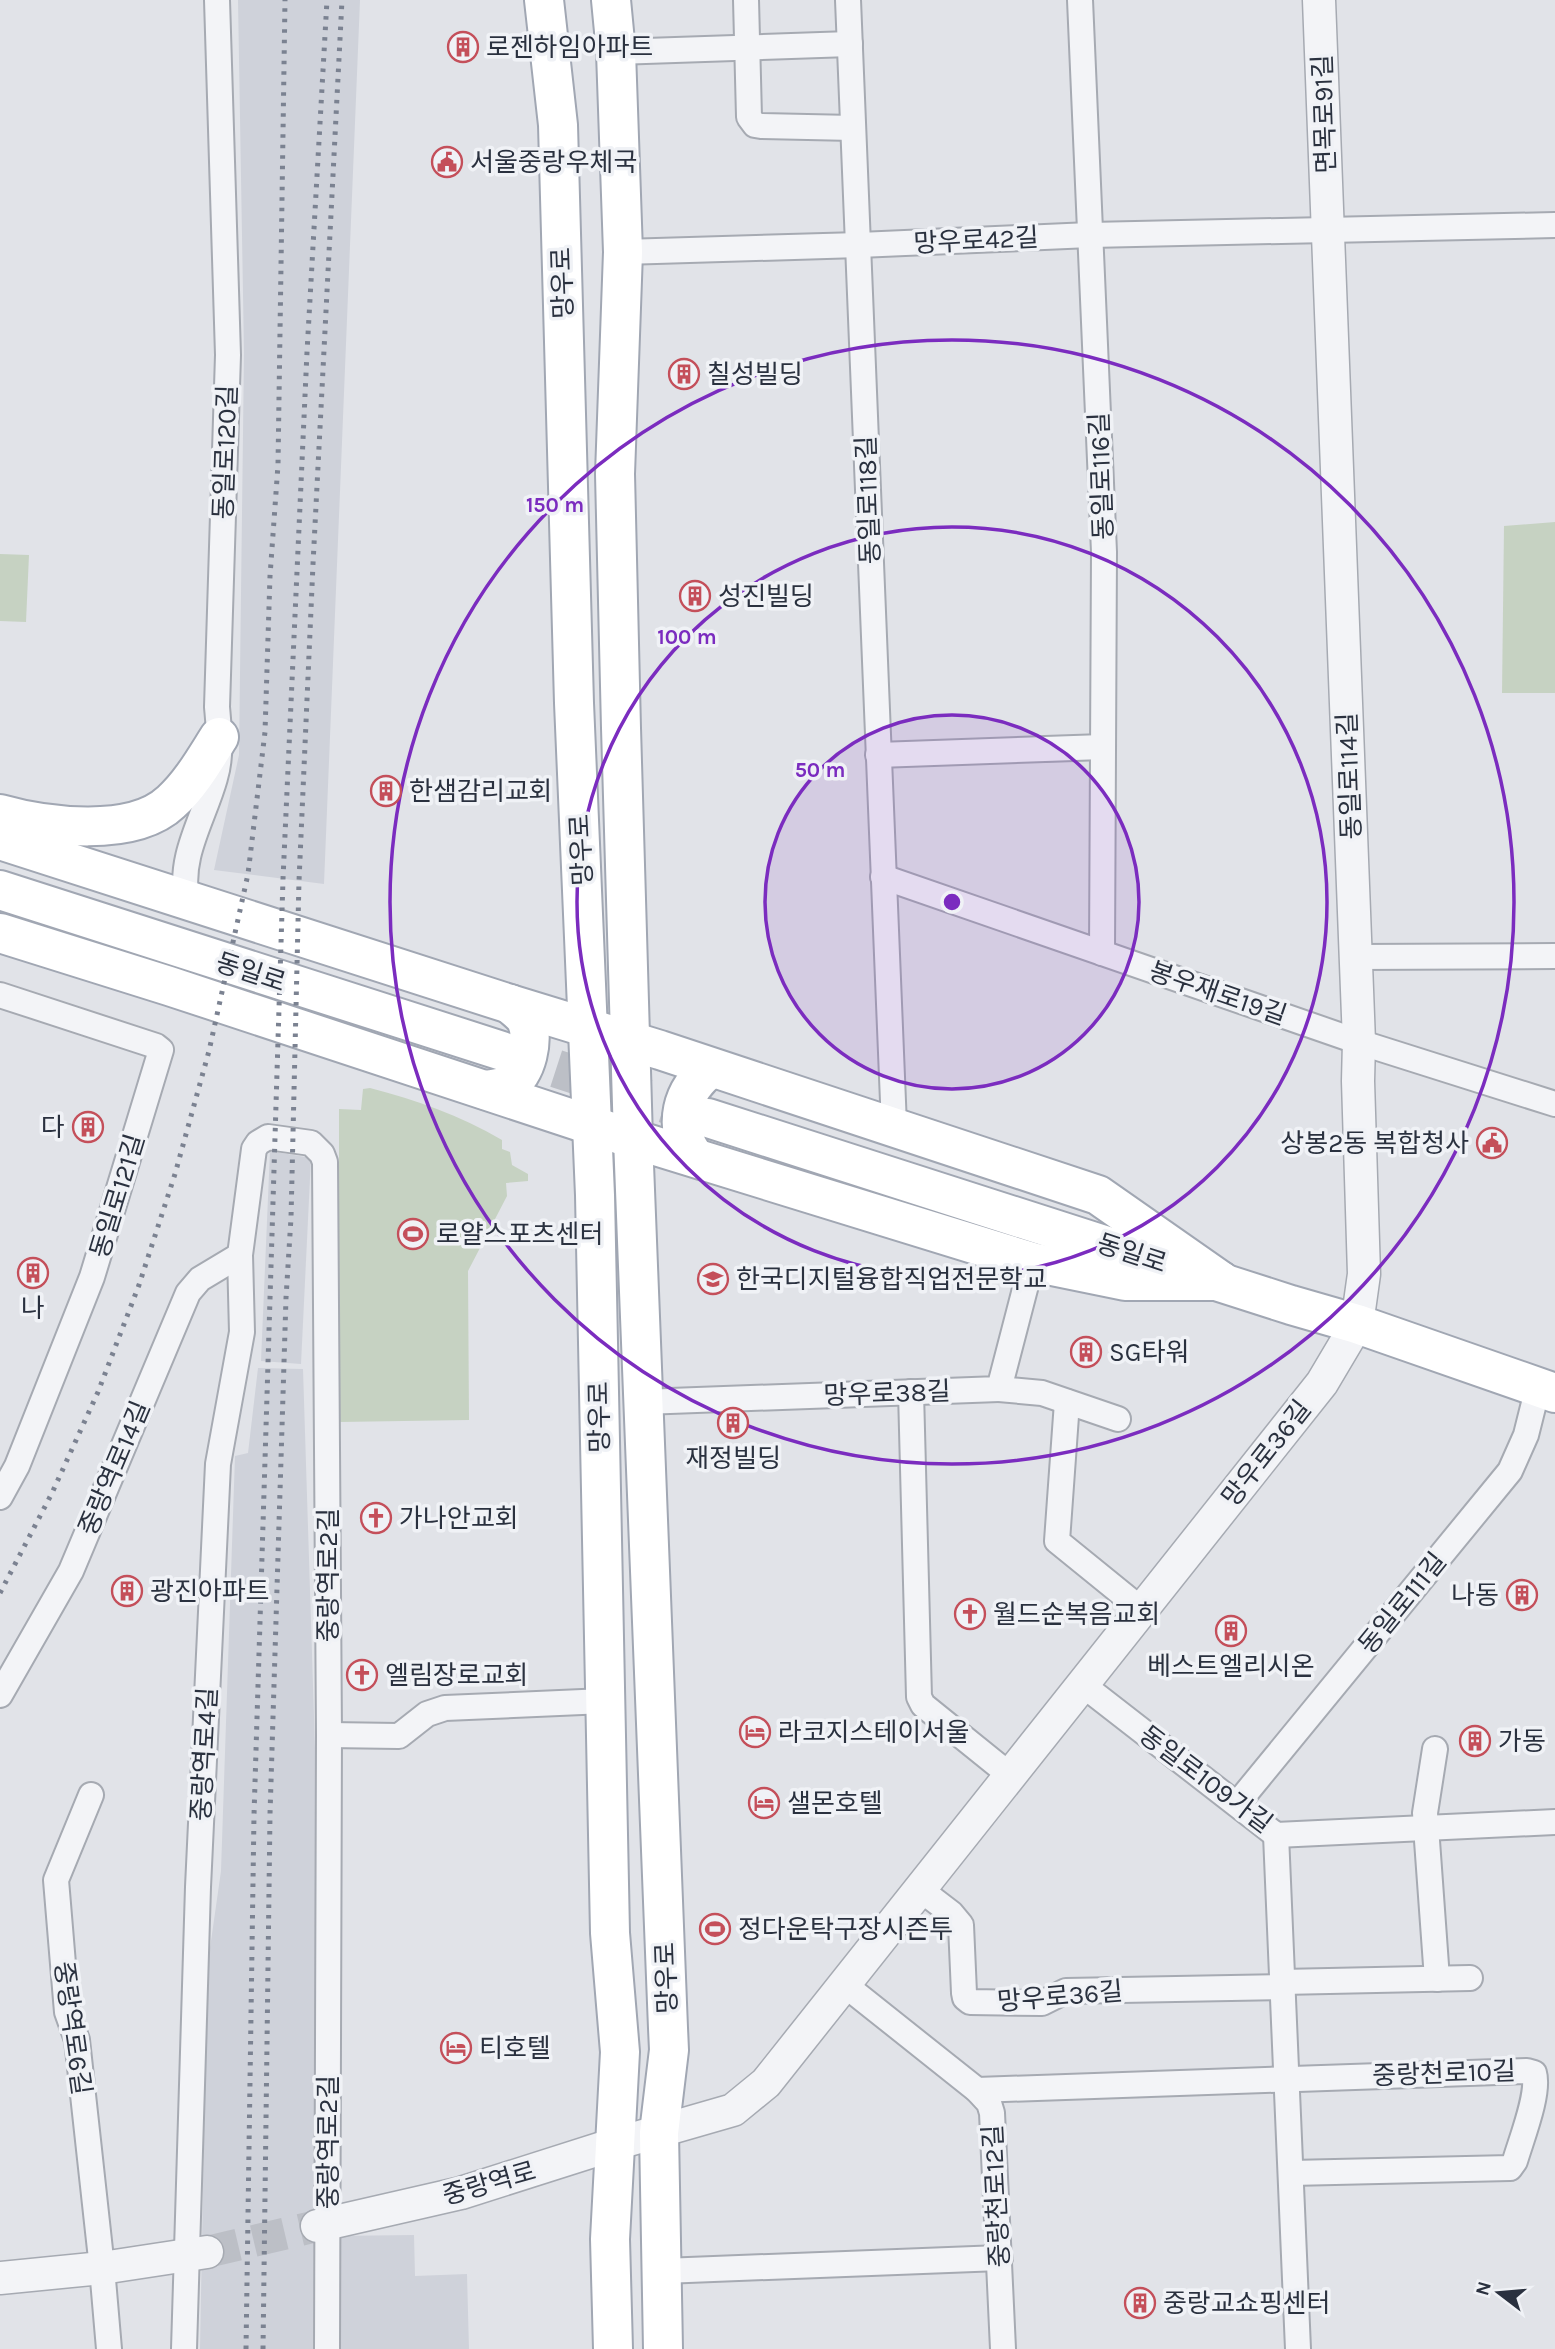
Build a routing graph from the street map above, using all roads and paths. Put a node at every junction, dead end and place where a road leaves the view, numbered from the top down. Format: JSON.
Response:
{"nodes":[{"id":1,"x":216,"y":0,"type":"edge"},
{"id":2,"x":544,"y":0,"type":"edge"},
{"id":3,"x":611,"y":0,"type":"edge"},
{"id":4,"x":746,"y":0,"type":"edge"},
{"id":5,"x":848,"y":0,"type":"edge"},
{"id":6,"x":1080,"y":0,"type":"edge"},
{"id":7,"x":1319,"y":0,"type":"edge"},
{"id":8,"x":850,"y":44,"type":"junction"},
{"id":9,"x":747,"y":46,"type":"junction"},
{"id":10,"x":616,"y":52,"type":"junction"},
{"id":11,"x":853,"y":128,"type":"junction"},
{"id":12,"x":1555,"y":225,"type":"edge"},
{"id":13,"x":1329,"y":228,"type":"junction"},
{"id":14,"x":1090,"y":235,"type":"junction"},
{"id":15,"x":859,"y":245,"type":"junction"},
{"id":16,"x":623,"y":252,"type":"junction"},
{"id":17,"x":219,"y":737,"type":"junction"},
{"id":18,"x":1104,"y":747,"type":"junction"},
{"id":19,"x":878,"y":755,"type":"junction"},
{"id":20,"x":0,"y":814,"type":"edge"},
{"id":21,"x":0,"y":840,"type":"edge"},
{"id":22,"x":883,"y":877,"type":"junction"},
{"id":23,"x":0,"y":890,"type":"edge"},
{"id":24,"x":187,"y":899,"type":"junction"},
{"id":25,"x":0,"y":933,"type":"edge"},
{"id":26,"x":1102,"y":953,"type":"junction"},
{"id":27,"x":1555,"y":956,"type":"edge"},
{"id":28,"x":1356,"y":957,"type":"junction"},
{"id":29,"x":0,"y":995,"type":"edge"},
{"id":30,"x":510,"y":1004,"type":"junction"},
{"id":31,"x":587,"y":1027,"type":"junction"},
{"id":32,"x":631,"y":1041,"type":"junction"},
{"id":33,"x":1359,"y":1042,"type":"junction"},
{"id":34,"x":502,"y":1051,"type":"tunnel mouth"},
{"id":35,"x":711,"y":1068,"type":"junction"},
{"id":36,"x":486,"y":1090,"type":"junction"},
{"id":37,"x":1555,"y":1104,"type":"edge"},
{"id":38,"x":708,"y":1118,"type":"tunnel mouth"},
{"id":39,"x":590,"y":1126,"type":"junction"},
{"id":40,"x":894,"y":1126,"type":"junction"},
{"id":41,"x":633,"y":1139,"type":"junction"},
{"id":42,"x":694,"y":1157,"type":"junction"},
{"id":43,"x":240,"y":1255,"type":"junction"},
{"id":44,"x":1032,"y":1262,"type":"junction"},
{"id":45,"x":1221,"y":1281,"type":"junction"},
{"id":46,"x":1357,"y":1324,"type":"junction"},
{"id":47,"x":999,"y":1389,"type":"junction"},
{"id":48,"x":1547,"y":1390,"type":"edge"},
{"id":49,"x":911,"y":1392,"type":"junction"},
{"id":50,"x":643,"y":1402,"type":"junction"},
{"id":51,"x":1067,"y":1402,"type":"junction"},
{"id":52,"x":1118,"y":1419,"type":"dead end"},
{"id":53,"x":0,"y":1497,"type":"edge"},
{"id":54,"x":1142,"y":1610,"type":"junction"},
{"id":55,"x":1083,"y":1685,"type":"junction"},
{"id":56,"x":0,"y":1695,"type":"edge"},
{"id":57,"x":605,"y":1701,"type":"junction"},
{"id":58,"x":329,"y":1735,"type":"junction"},
{"id":59,"x":1436,"y":1749,"type":"dead end"},
{"id":60,"x":1011,"y":1776,"type":"junction"},
{"id":61,"x":91,"y":1795,"type":"dead end"},
{"id":62,"x":1237,"y":1804,"type":"junction"},
{"id":63,"x":1555,"y":1822,"type":"edge"},
{"id":64,"x":1426,"y":1829,"type":"junction"},
{"id":65,"x":1276,"y":1835,"type":"junction"},
{"id":66,"x":921,"y":1890,"type":"junction"},
{"id":67,"x":1470,"y":1978,"type":"dead end"},
{"id":68,"x":1437,"y":1979,"type":"junction"},
{"id":69,"x":845,"y":1985,"type":"junction"},
{"id":70,"x":1283,"y":1985,"type":"junction"},
{"id":71,"x":1287,"y":2078,"type":"junction"},
{"id":72,"x":977,"y":2090,"type":"junction"},
{"id":73,"x":659,"y":2133,"type":"junction"},
{"id":74,"x":615,"y":2144,"type":"junction"},
{"id":75,"x":1291,"y":2173,"type":"junction"},
{"id":76,"x":323,"y":2225,"type":"junction"},
{"id":77,"x":197,"y":2254,"type":"junction"},
{"id":78,"x":1000,"y":2258,"type":"junction"},
{"id":79,"x":102,"y":2268,"type":"junction"},
{"id":80,"x":663,"y":2272,"type":"junction"},
{"id":81,"x":0,"y":2278,"type":"edge"},
{"id":82,"x":109,"y":2349,"type":"edge"},
{"id":83,"x":184,"y":2349,"type":"edge"},
{"id":84,"x":327,"y":2349,"type":"edge"},
{"id":85,"x":613,"y":2349,"type":"edge"},
{"id":86,"x":663,"y":2349,"type":"edge"},
{"id":87,"x":1003,"y":2349,"type":"edge"},
{"id":88,"x":1298,"y":2349,"type":"edge"}],
"edges":[{"from":1,"to":17,"type":"street","name":"동일로120길"},
{"from":2,"to":31,"type":"main road","name":"망우로"},
{"from":3,"to":10,"type":"main road","name":"망우로"},
{"from":4,"to":9,"type":"street"},
{"from":5,"to":8,"type":"street","name":"동일로118길"},
{"from":6,"to":14,"type":"street","name":"동일로116길"},
{"from":7,"to":13,"type":"street","name":"면목로91길"},
{"from":8,"to":9,"type":"street"},
{"from":8,"to":11,"type":"street","name":"동일로118길"},
{"from":9,"to":10,"type":"street"},
{"from":9,"to":11,"type":"street"},
{"from":10,"to":16,"type":"main road","name":"망우로"},
{"from":11,"to":15,"type":"street","name":"동일로118길"},
{"from":12,"to":13,"type":"street","name":"망우로42길"},
{"from":13,"to":14,"type":"street","name":"망우로42길"},
{"from":13,"to":28,"type":"street","name":"동일로114길"},
{"from":14,"to":15,"type":"street","name":"망우로42길"},
{"from":14,"to":18,"type":"street","name":"동일로116길"},
{"from":15,"to":16,"type":"street","name":"망우로42길"},
{"from":15,"to":19,"type":"street","name":"동일로118길"},
{"from":16,"to":32,"type":"main road","name":"망우로"},
{"from":17,"to":20,"type":"main road"},
{"from":17,"to":24,"type":"street","name":"동일로120길"},
{"from":18,"to":19,"type":"street"},
{"from":18,"to":26,"type":"street","name":"동일로116길"},
{"from":19,"to":22,"type":"street","name":"동일로118길"},
{"from":21,"to":24,"type":"main road"},
{"from":22,"to":26,"type":"street","name":"봉우재로19길"},
{"from":22,"to":40,"type":"street","name":"동일로118길"},
{"from":23,"to":34,"type":"main road","name":"동일로"},
{"from":24,"to":30,"type":"main road"},
{"from":25,"to":36,"type":"main road"},
{"from":26,"to":33,"type":"street","name":"봉우재로19길"},
{"from":27,"to":28,"type":"street"},
{"from":28,"to":33,"type":"street","name":"동일로114길"},
{"from":29,"to":53,"type":"street","name":"동일로121길"},
{"from":30,"to":31,"type":"main road"},
{"from":30,"to":36,"type":"main road"},
{"from":31,"to":32,"type":"main road"},
{"from":31,"to":39,"type":"main road","name":"망우로"},
{"from":32,"to":35,"type":"main road"},
{"from":32,"to":41,"type":"main road","name":"망우로"},
{"from":33,"to":37,"type":"street","name":"봉우재로19길"},
{"from":33,"to":46,"type":"street","name":"동일로114길"},
{"from":35,"to":40,"type":"main road"},
{"from":35,"to":42,"type":"main road"},
{"from":36,"to":39,"type":"main road"},
{"from":38,"to":45,"type":"main road","name":"동일로"},
{"from":39,"to":41,"type":"main road"},
{"from":39,"to":57,"type":"main road","name":"망우로"},
{"from":40,"to":45,"type":"main road"},
{"from":41,"to":42,"type":"main road"},
{"from":41,"to":50,"type":"main road","name":"망우로"},
{"from":42,"to":44,"type":"main road"},
{"from":43,"to":56,"type":"street","name":"중랑역로14길"},
{"from":43,"to":58,"type":"street","name":"중랑역로2길"},
{"from":43,"to":77,"type":"street","name":"중랑역로4길"},
{"from":44,"to":45,"type":"main road"},
{"from":44,"to":47,"type":"street"},
{"from":45,"to":46,"type":"main road","name":"동일로"},
{"from":46,"to":48,"type":"main road","name":"동일로"},
{"from":46,"to":54,"type":"street","name":"망우로36길"},
{"from":47,"to":49,"type":"street","name":"망우로38길"},
{"from":47,"to":51,"type":"street","name":"망우로38길"},
{"from":48,"to":62,"type":"street","name":"동일로111길"},
{"from":49,"to":50,"type":"street","name":"망우로38길"},
{"from":49,"to":60,"type":"street"},
{"from":50,"to":73,"type":"main road","name":"망우로"},
{"from":51,"to":52,"type":"street","name":"망우로38길"},
{"from":51,"to":54,"type":"street"},
{"from":54,"to":55,"type":"street","name":"망우로36길"},
{"from":55,"to":60,"type":"street","name":"망우로36길"},
{"from":55,"to":62,"type":"street","name":"동일로109가길"},
{"from":57,"to":58,"type":"street"},
{"from":57,"to":74,"type":"main road","name":"망우로"},
{"from":58,"to":76,"type":"street","name":"중랑역로2길"},
{"from":59,"to":64,"type":"street"},
{"from":60,"to":66,"type":"street","name":"망우로36길"},
{"from":61,"to":79,"type":"street","name":"중랑역로6길"},
{"from":62,"to":65,"type":"street","name":"동일로109가길"},
{"from":63,"to":64,"type":"street","name":"동일로109가길"},
{"from":64,"to":65,"type":"street","name":"동일로109가길"},
{"from":64,"to":68,"type":"street"},
{"from":65,"to":70,"type":"street"},
{"from":66,"to":69,"type":"street","name":"망우로36길"},
{"from":66,"to":70,"type":"street","name":"망우로36길"},
{"from":67,"to":68,"type":"street"},
{"from":68,"to":70,"type":"street"},
{"from":69,"to":72,"type":"street","name":"중랑천로12길"},
{"from":69,"to":73,"type":"street","name":"망우로36길"},
{"from":70,"to":71,"type":"street"},
{"from":71,"to":72,"type":"street","name":"중랑천로10길"},
{"from":71,"to":75,"type":"street"},
{"from":71,"to":75,"type":"street","name":"중랑천로10길"},
{"from":72,"to":78,"type":"street","name":"중랑천로12길"},
{"from":73,"to":74,"type":"street","name":"중랑역로"},
{"from":73,"to":80,"type":"main road","name":"망우로"},
{"from":74,"to":76,"type":"street","name":"중랑역로"},
{"from":74,"to":85,"type":"main road","name":"망우로"},
{"from":75,"to":88,"type":"street"},
{"from":76,"to":84,"type":"street","name":"중랑역로2길"},
{"from":77,"to":79,"type":"street"},
{"from":77,"to":83,"type":"street","name":"중랑역로4길"},
{"from":78,"to":80,"type":"street"},
{"from":78,"to":87,"type":"street","name":"중랑천로12길"},
{"from":79,"to":81,"type":"street"},
{"from":79,"to":82,"type":"street","name":"중랑역로6길"},
{"from":80,"to":86,"type":"main road","name":"망우로"}]}
